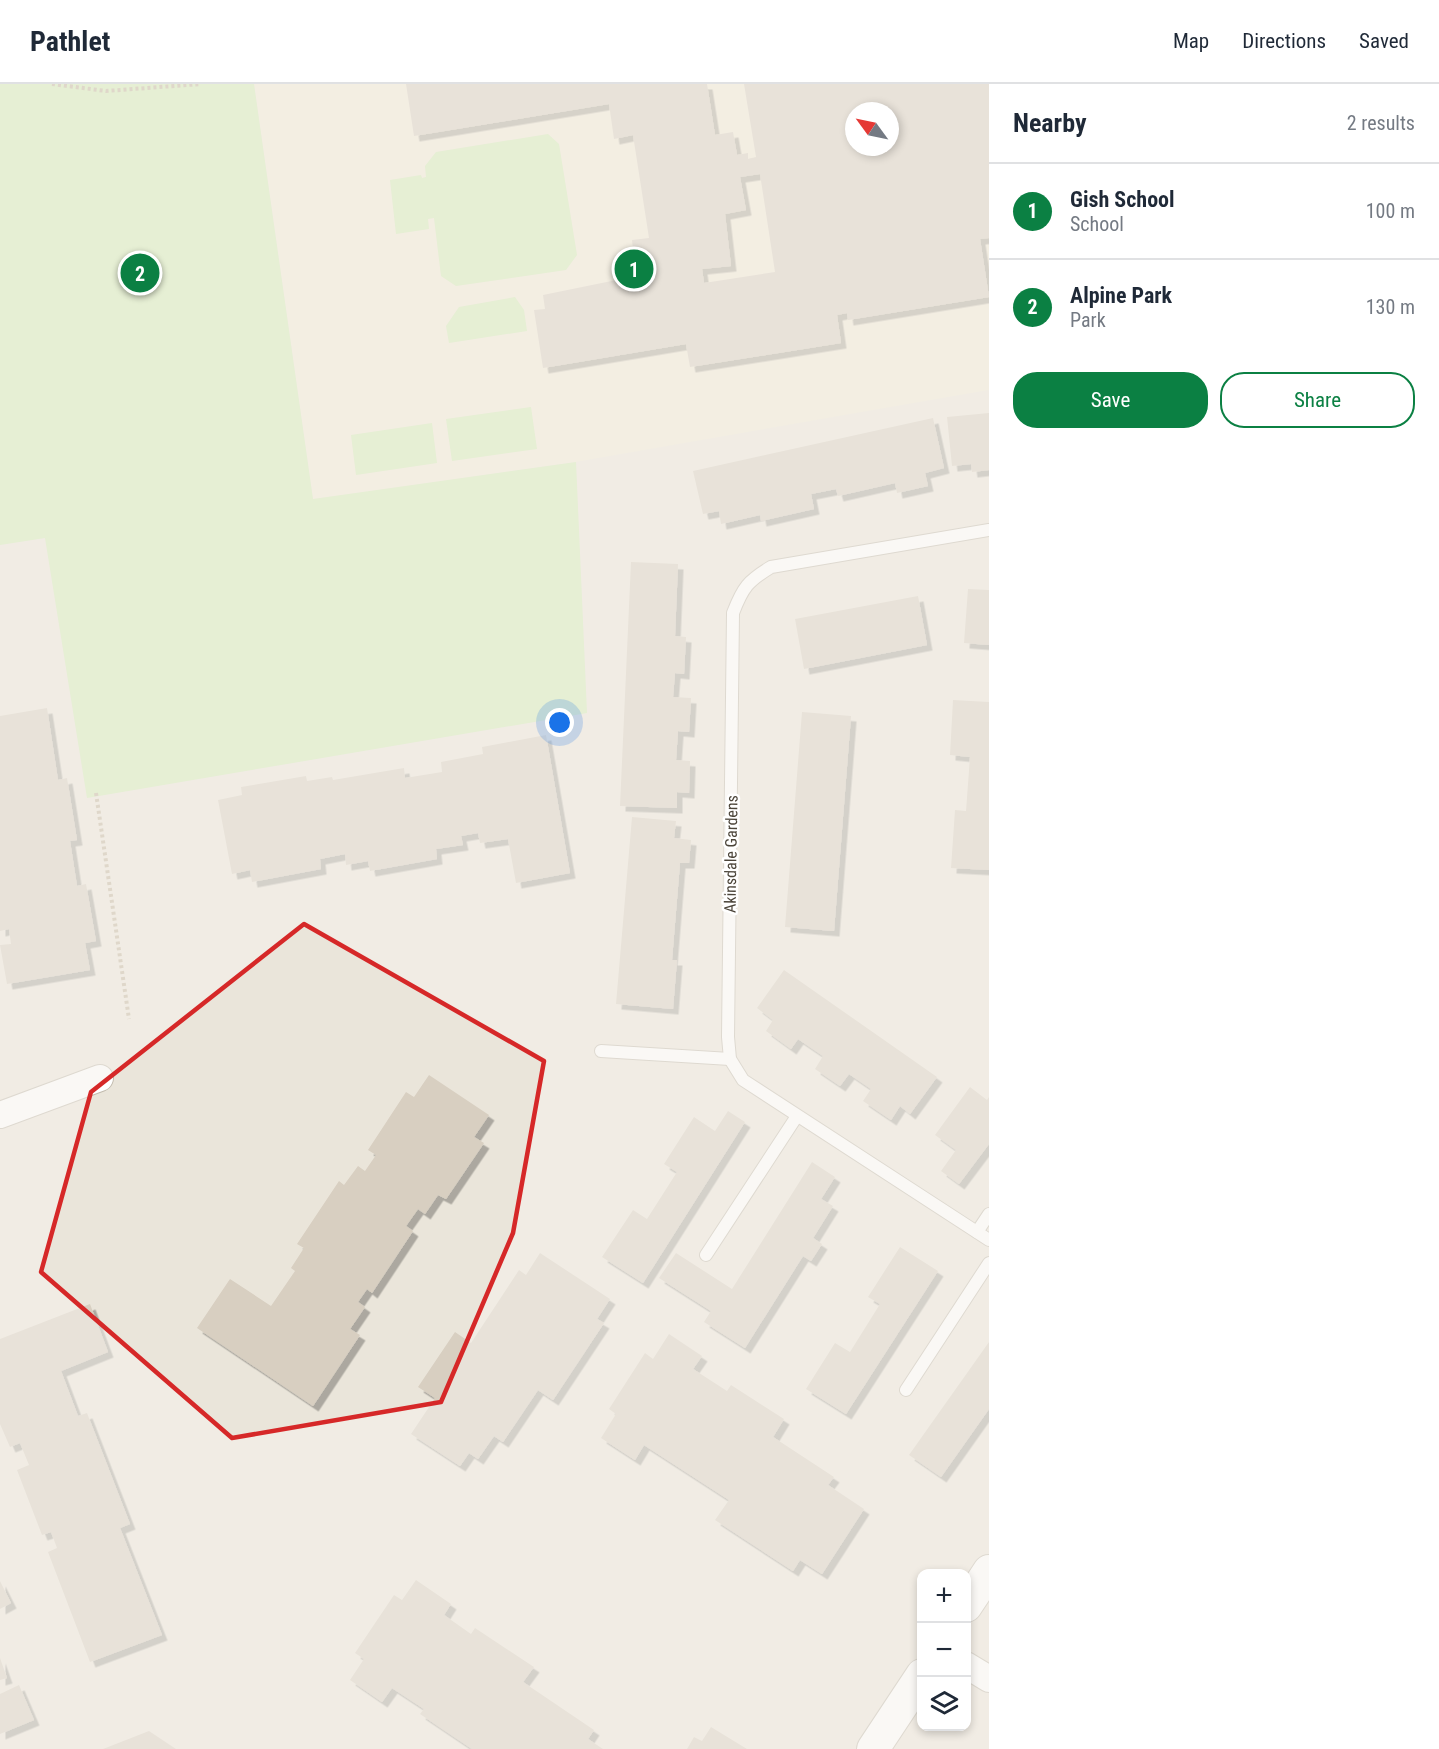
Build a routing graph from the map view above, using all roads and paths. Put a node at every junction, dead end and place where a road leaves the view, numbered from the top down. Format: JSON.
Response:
{"nodes":[{"id":1,"x":52,"y":84,"type":"edge"},
{"id":2,"x":201,"y":84,"type":"edge"},
{"id":3,"x":989,"y":530,"type":"edge"},
{"id":4,"x":96,"y":793,"type":"dead end"},
{"id":5,"x":129,"y":1019,"type":"dead end"},
{"id":6,"x":601,"y":1051,"type":"dead end"},
{"id":7,"x":730,"y":1059,"type":"junction"},
{"id":8,"x":100,"y":1078,"type":"dead end"},
{"id":9,"x":0,"y":1115,"type":"edge"},
{"id":10,"x":796,"y":1116,"type":"junction"},
{"id":11,"x":989,"y":1214,"type":"edge"},
{"id":12,"x":977,"y":1232,"type":"junction"},
{"id":13,"x":989,"y":1240,"type":"edge"},
{"id":14,"x":706,"y":1256,"type":"dead end"},
{"id":15,"x":989,"y":1263,"type":"edge"},
{"id":16,"x":906,"y":1390,"type":"dead end"},
{"id":17,"x":989,"y":1571,"type":"edge"},
{"id":18,"x":971,"y":1598,"type":"edge"},
{"id":19,"x":971,"y":1668,"type":"edge"},
{"id":20,"x":920,"y":1677,"type":"edge"},
{"id":21,"x":989,"y":1679,"type":"edge"},
{"id":22,"x":873,"y":1749,"type":"edge"}],
"edges":[{"from":1,"to":2,"type":"path"},
{"from":3,"to":7,"type":"lane","name":"Akinsdale Gardens"},
{"from":4,"to":5,"type":"path"},
{"from":6,"to":7,"type":"lane"},
{"from":7,"to":10,"type":"lane"},
{"from":8,"to":9,"type":"street"},
{"from":10,"to":12,"type":"lane"},
{"from":10,"to":14,"type":"lane"},
{"from":11,"to":12,"type":"lane"},
{"from":12,"to":13,"type":"lane"},
{"from":15,"to":16,"type":"lane"},
{"from":17,"to":18,"type":"street"},
{"from":19,"to":21,"type":"street"},
{"from":20,"to":22,"type":"street"}]}
